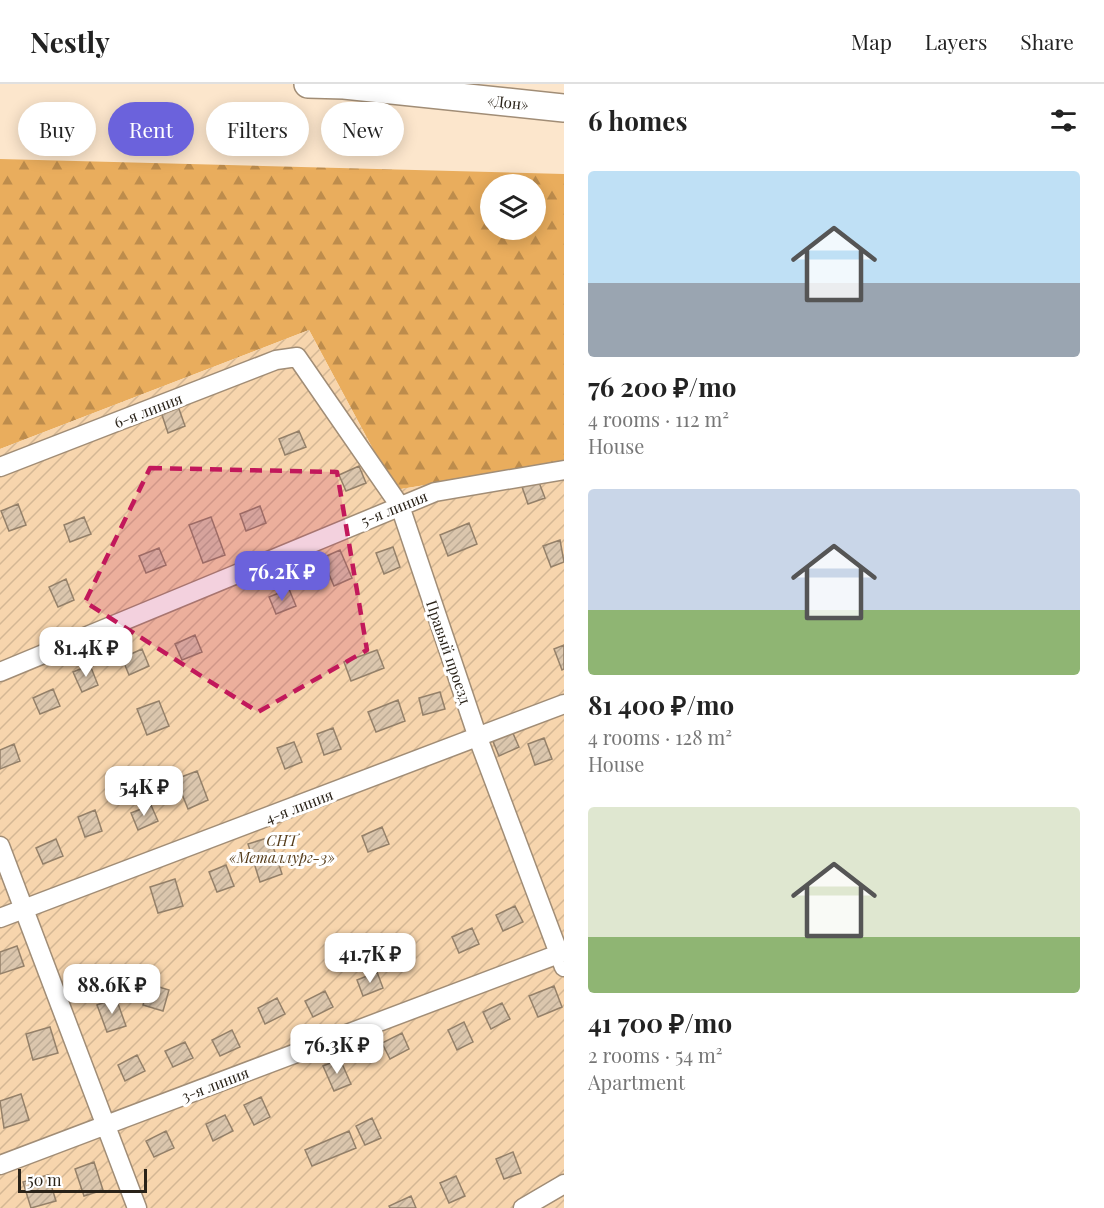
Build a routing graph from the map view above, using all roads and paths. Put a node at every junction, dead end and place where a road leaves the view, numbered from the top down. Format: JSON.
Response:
{"nodes":[{"id":1,"x":308,"y":84,"type":"edge"},
{"id":2,"x":564,"y":108,"type":"edge"},
{"id":3,"x":297,"y":357,"type":"joint"},
{"id":4,"x":0,"y":467,"type":"edge"},
{"id":5,"x":564,"y":470,"type":"edge"},
{"id":6,"x":400,"y":506,"type":"junction"},
{"id":7,"x":0,"y":672,"type":"edge"},
{"id":8,"x":564,"y":704,"type":"edge"},
{"id":9,"x":478,"y":738,"type":"junction"},
{"id":10,"x":0,"y":846,"type":"edge"},
{"id":11,"x":24,"y":909,"type":"junction"},
{"id":12,"x":0,"y":918,"type":"edge"},
{"id":13,"x":562,"y":957,"type":"edge"},
{"id":14,"x":106,"y":1126,"type":"junction"},
{"id":15,"x":0,"y":1165,"type":"edge"},
{"id":16,"x":564,"y":1184,"type":"edge"},
{"id":17,"x":137,"y":1208,"type":"edge"},
{"id":18,"x":523,"y":1208,"type":"edge"}],
"edges":[{"from":1,"to":2,"type":"highway","name":"«Дон»"},
{"from":3,"to":4,"type":"lane","name":"6-я линия"},
{"from":3,"to":6,"type":"lane","name":"Правый проезд"},
{"from":5,"to":6,"type":"lane","name":"5-я линия"},
{"from":6,"to":7,"type":"lane","name":"5-я линия"},
{"from":6,"to":9,"type":"lane","name":"Правый проезд"},
{"from":8,"to":9,"type":"lane","name":"4-я линия"},
{"from":9,"to":11,"type":"lane","name":"4-я линия"},
{"from":9,"to":13,"type":"lane","name":"Правый проезд"},
{"from":10,"to":11,"type":"lane"},
{"from":11,"to":12,"type":"lane","name":"4-я линия"},
{"from":11,"to":14,"type":"lane"},
{"from":13,"to":14,"type":"lane","name":"3-я линия"},
{"from":14,"to":15,"type":"lane","name":"3-я линия"},
{"from":14,"to":17,"type":"lane"},
{"from":16,"to":18,"type":"lane"}]}
